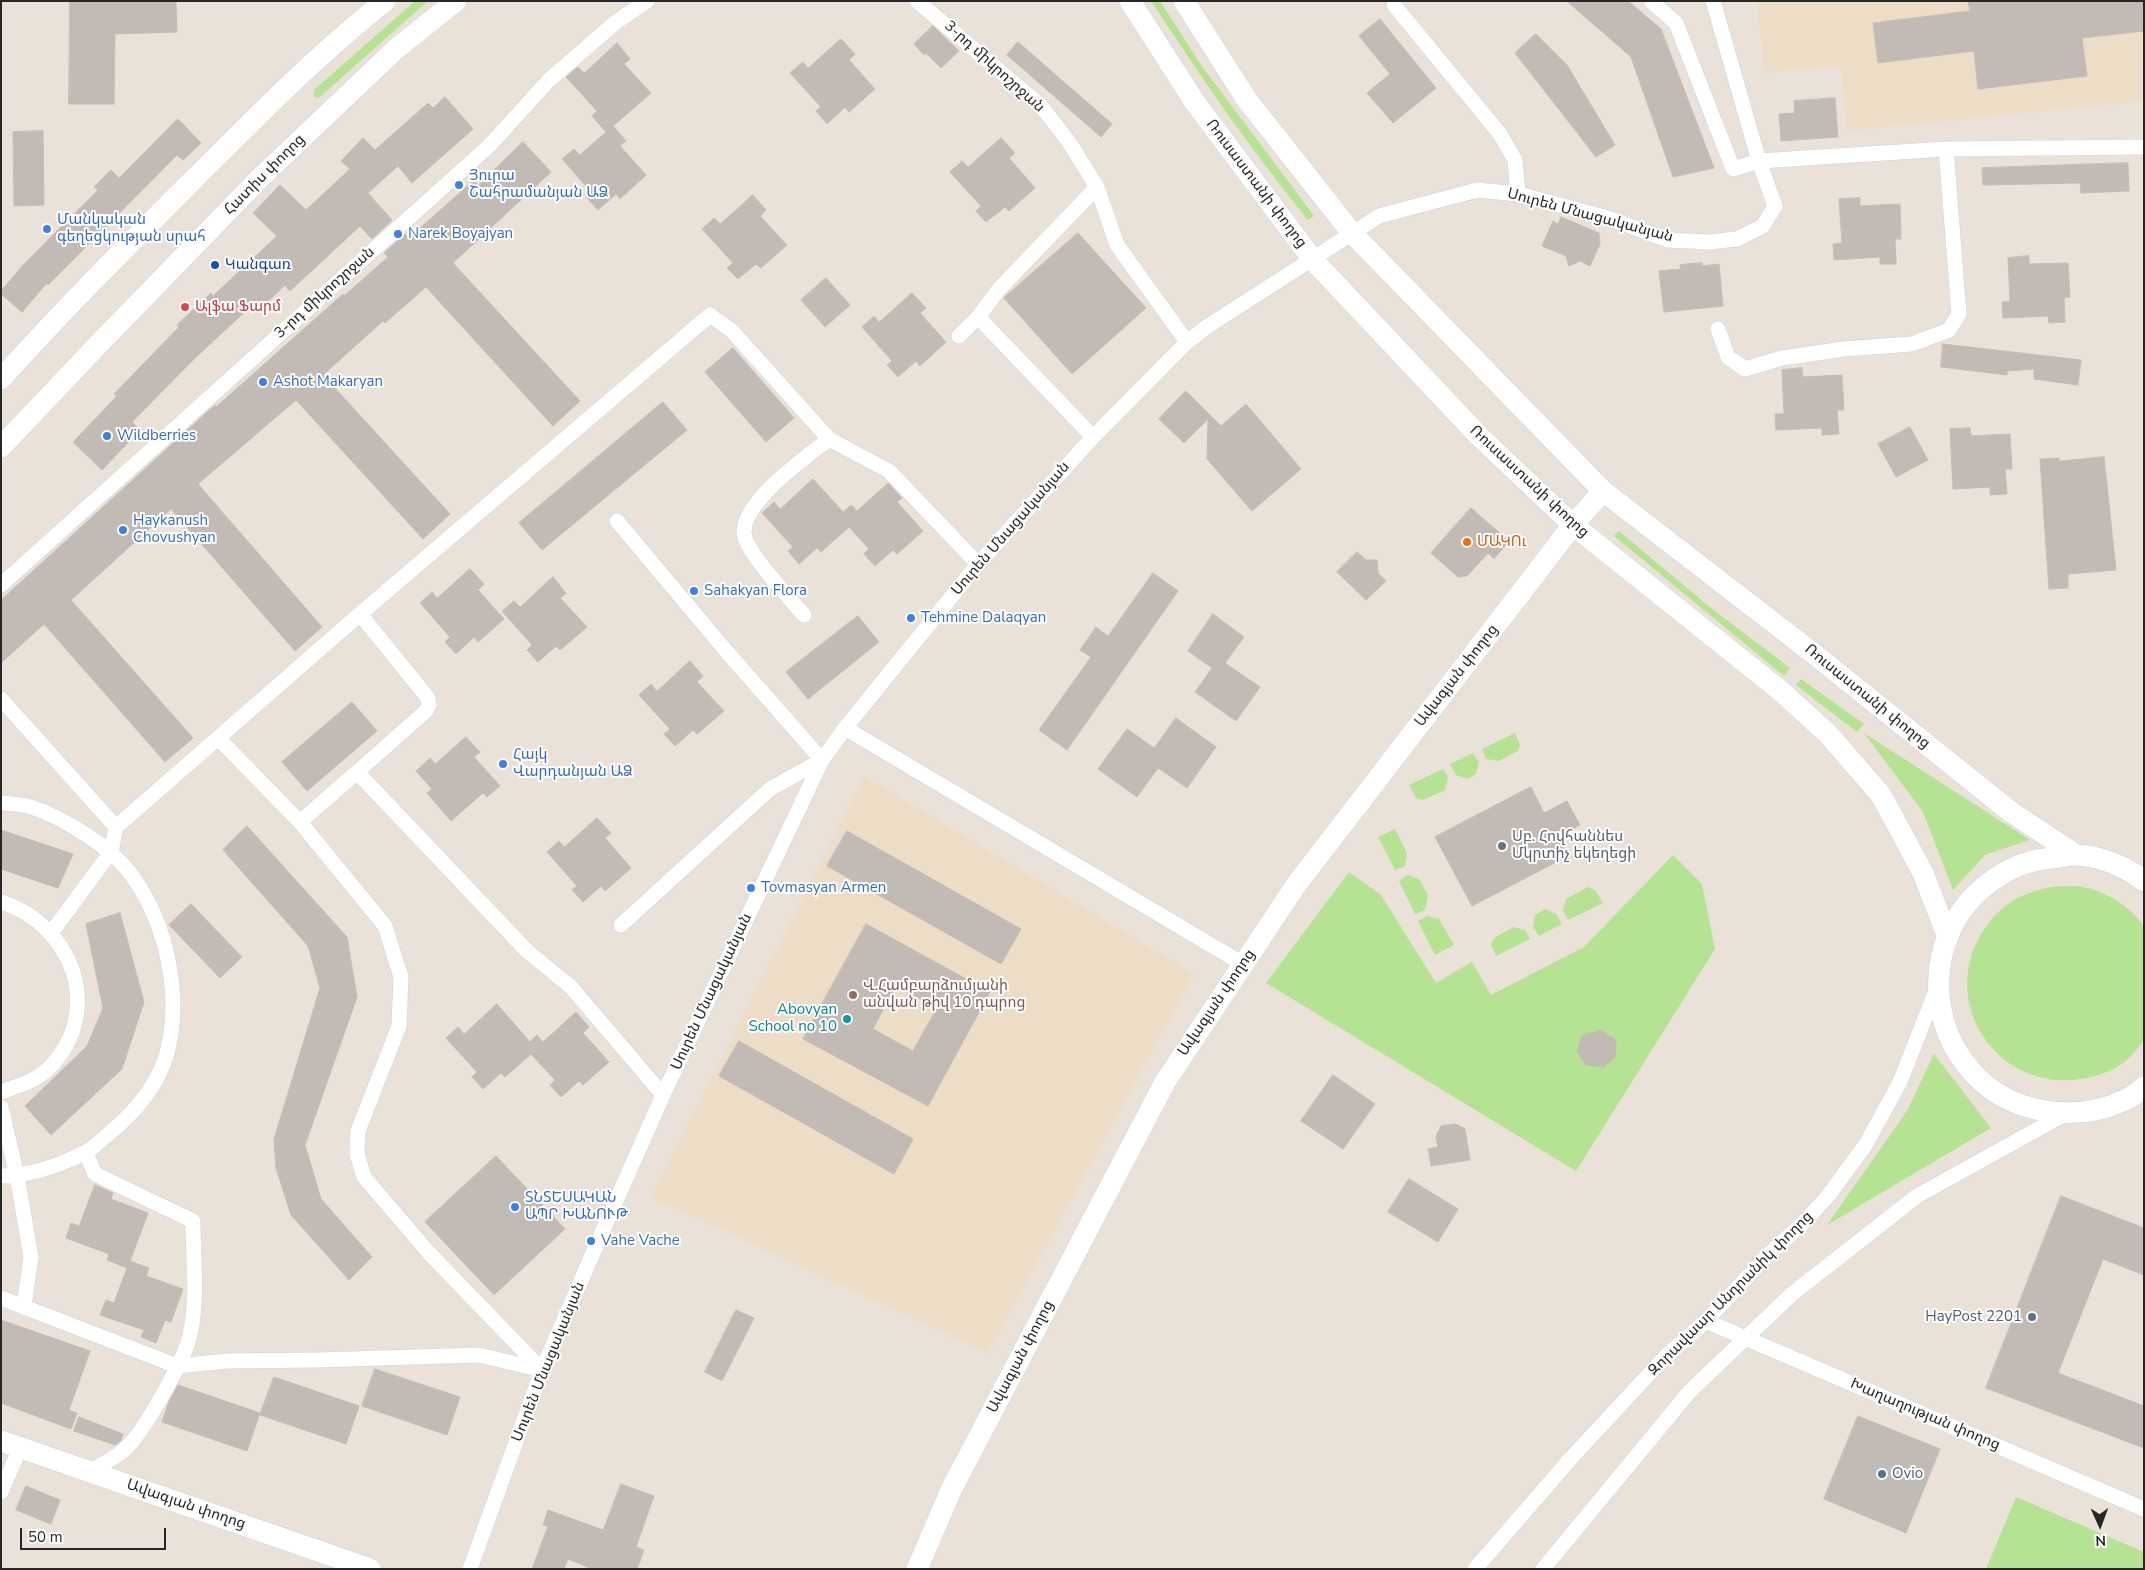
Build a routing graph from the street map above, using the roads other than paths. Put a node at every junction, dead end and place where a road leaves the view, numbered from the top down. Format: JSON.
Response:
{"nodes":[{"id":1,"x":385,"y":1,"type":"edge"},
{"id":2,"x":456,"y":1,"type":"edge"},
{"id":3,"x":647,"y":1,"type":"edge"},
{"id":4,"x":917,"y":1,"type":"edge"},
{"id":5,"x":1130,"y":1,"type":"edge"},
{"id":6,"x":1184,"y":1,"type":"edge"},
{"id":7,"x":1651,"y":1,"type":"edge"},
{"id":8,"x":1713,"y":1,"type":"edge"},
{"id":9,"x":1394,"y":4,"type":"dead end"},
{"id":10,"x":2144,"y":147,"type":"edge"},
{"id":11,"x":1946,"y":149,"type":"junction"},
{"id":12,"x":1760,"y":161,"type":"junction"},
{"id":13,"x":1097,"y":187,"type":"junction"},
{"id":14,"x":1518,"y":194,"type":"junction"},
{"id":15,"x":1352,"y":233,"type":"junction"},
{"id":16,"x":1313,"y":260,"type":"junction"},
{"id":17,"x":978,"y":318,"type":"junction"},
{"id":18,"x":1718,"y":329,"type":"dead end"},
{"id":19,"x":959,"y":336,"type":"dead end"},
{"id":20,"x":1187,"y":342,"type":"junction"},
{"id":21,"x":1,"y":379,"type":"edge"},
{"id":22,"x":1093,"y":437,"type":"junction"},
{"id":23,"x":829,"y":439,"type":"junction"},
{"id":24,"x":1,"y":448,"type":"edge"},
{"id":25,"x":1603,"y":491,"type":"junction"},
{"id":26,"x":617,"y":521,"type":"dead end"},
{"id":27,"x":1573,"y":525,"type":"junction"},
{"id":28,"x":978,"y":564,"type":"junction"},
{"id":29,"x":1,"y":585,"type":"edge"},
{"id":30,"x":360,"y":614,"type":"junction"},
{"id":31,"x":804,"y":615,"type":"dead end"},
{"id":32,"x":1,"y":699,"type":"edge"},
{"id":33,"x":845,"y":728,"type":"junction"},
{"id":34,"x":218,"y":738,"type":"junction"},
{"id":35,"x":822,"y":760,"type":"junction"},
{"id":36,"x":357,"y":772,"type":"junction"},
{"id":37,"x":1,"y":804,"type":"edge"},
{"id":38,"x":300,"y":822,"type":"junction"},
{"id":39,"x":116,"y":827,"type":"junction"},
{"id":40,"x":111,"y":852,"type":"junction"},
{"id":41,"x":2076,"y":855,"type":"junction"},
{"id":42,"x":2144,"y":881,"type":"edge"},
{"id":43,"x":1,"y":902,"type":"edge"},
{"id":44,"x":620,"y":925,"type":"dead end"},
{"id":45,"x":51,"y":933,"type":"junction"},
{"id":46,"x":1948,"y":935,"type":"junction"},
{"id":47,"x":1243,"y":964,"type":"junction"},
{"id":48,"x":1937,"y":986,"type":"junction"},
{"id":49,"x":2144,"y":1087,"type":"edge"},
{"id":50,"x":1,"y":1092,"type":"edge"},
{"id":51,"x":663,"y":1095,"type":"junction"},
{"id":52,"x":2135,"y":1099,"type":"edge"},
{"id":53,"x":1,"y":1107,"type":"edge"},
{"id":54,"x":2064,"y":1114,"type":"junction"},
{"id":55,"x":86,"y":1153,"type":"junction"},
{"id":56,"x":1,"y":1176,"type":"edge"},
{"id":57,"x":17,"y":1176,"type":"junction"},
{"id":58,"x":1,"y":1298,"type":"edge"},
{"id":59,"x":24,"y":1306,"type":"junction"},
{"id":60,"x":1706,"y":1321,"type":"junction"},
{"id":61,"x":1745,"y":1337,"type":"junction"},
{"id":62,"x":177,"y":1366,"type":"junction"},
{"id":63,"x":542,"y":1370,"type":"junction"},
{"id":64,"x":10,"y":1445,"type":"edge"},
{"id":65,"x":89,"y":1472,"type":"junction"},
{"id":66,"x":1,"y":1492,"type":"edge"},
{"id":67,"x":2144,"y":1509,"type":"edge"},
{"id":68,"x":360,"y":1567,"type":"edge"},
{"id":69,"x":470,"y":1569,"type":"edge"},
{"id":70,"x":917,"y":1569,"type":"edge"},
{"id":71,"x":1475,"y":1569,"type":"edge"},
{"id":72,"x":1543,"y":1569,"type":"edge"}],
"edges":[{"from":1,"to":21,"type":"main road"},
{"from":2,"to":24,"type":"main road","name":"Հատիս փողոց"},
{"from":3,"to":29,"type":"street","name":"3-րդ միկրոշրջան"},
{"from":4,"to":13,"type":"street","name":"3-րդ միկրոշրջան"},
{"from":5,"to":16,"type":"main road","name":"Ռուսաստանի փողոց"},
{"from":6,"to":15,"type":"main road","name":"Ռուսաստանի փողոց"},
{"from":7,"to":12,"type":"street"},
{"from":8,"to":12,"type":"street","name":"Սուրեն Մնացականյան"},
{"from":9,"to":14,"type":"street"},
{"from":10,"to":11,"type":"street"},
{"from":11,"to":12,"type":"street"},
{"from":11,"to":18,"type":"street"},
{"from":12,"to":14,"type":"street","name":"Սուրեն Մնացականյան"},
{"from":13,"to":17,"type":"street"},
{"from":13,"to":20,"type":"street","name":"3-րդ միկրոշրջան"},
{"from":14,"to":15,"type":"street","name":"Սուրեն Մնացականյան"},
{"from":15,"to":16,"type":"street","name":"Սուրեն Մնացականյան"},
{"from":15,"to":25,"type":"main road","name":"Ռուսաստանի փողոց"},
{"from":16,"to":20,"type":"street","name":"Սուրեն Մնացականյան"},
{"from":16,"to":27,"type":"main road","name":"Ռուսաստանի փողոց"},
{"from":17,"to":19,"type":"street"},
{"from":17,"to":22,"type":"street"},
{"from":20,"to":22,"type":"street","name":"Սուրեն Մնացականյան"},
{"from":22,"to":28,"type":"street","name":"Սուրեն Մնացականյան"},
{"from":23,"to":28,"type":"street"},
{"from":23,"to":30,"type":"street"},
{"from":23,"to":31,"type":"street"},
{"from":25,"to":27,"type":"main road","name":"Ավագյան փողոց"},
{"from":25,"to":41,"type":"main road","name":"Ռուսաստանի փողոց"},
{"from":26,"to":35,"type":"street"},
{"from":27,"to":46,"type":"main road","name":"Ռուսաստանի փողոց"},
{"from":27,"to":47,"type":"main road","name":"Ավագյան փողոց"},
{"from":28,"to":33,"type":"street","name":"Սուրեն Մնացականյան"},
{"from":30,"to":34,"type":"street"},
{"from":30,"to":36,"type":"street"},
{"from":32,"to":39,"type":"street"},
{"from":33,"to":35,"type":"street","name":"Սուրեն Մնացականյան"},
{"from":33,"to":47,"type":"street"},
{"from":34,"to":38,"type":"street"},
{"from":34,"to":39,"type":"street"},
{"from":35,"to":44,"type":"street"},
{"from":35,"to":51,"type":"street","name":"Սուրեն Մնացականյան"},
{"from":36,"to":38,"type":"street"},
{"from":36,"to":51,"type":"street"},
{"from":37,"to":40,"type":"street"},
{"from":38,"to":63,"type":"street"},
{"from":39,"to":40,"type":"street"},
{"from":40,"to":45,"type":"street"},
{"from":40,"to":55,"type":"street"},
{"from":41,"to":42,"type":"main road"},
{"from":41,"to":46,"type":"main road"},
{"from":43,"to":45,"type":"street"},
{"from":45,"to":50,"type":"street"},
{"from":46,"to":48,"type":"main road"},
{"from":47,"to":70,"type":"main road","name":"Ավագյան փողոց"},
{"from":48,"to":54,"type":"main road"},
{"from":48,"to":60,"type":"street","name":"Զորավաար Անդրանիկ փողոց"},
{"from":49,"to":52,"type":"main road"},
{"from":51,"to":63,"type":"street","name":"Սուրեն Մնացականյան"},
{"from":52,"to":54,"type":"main road"},
{"from":53,"to":57,"type":"street"},
{"from":54,"to":61,"type":"street"},
{"from":55,"to":57,"type":"street"},
{"from":55,"to":62,"type":"street"},
{"from":56,"to":57,"type":"street"},
{"from":57,"to":59,"type":"street"},
{"from":58,"to":59,"type":"street"},
{"from":59,"to":62,"type":"street"},
{"from":60,"to":61,"type":"street","name":"Խաղաղության փողոց"},
{"from":60,"to":71,"type":"street","name":"Զորավաար Անդրանիկ փողոց"},
{"from":61,"to":67,"type":"street","name":"Խաղաղության փողոց"},
{"from":61,"to":72,"type":"street"},
{"from":62,"to":63,"type":"street"},
{"from":62,"to":65,"type":"street"},
{"from":63,"to":69,"type":"street","name":"Սուրեն Մնացականյան"},
{"from":64,"to":65,"type":"main road","name":"Ավագյան փողոց"},
{"from":64,"to":66,"type":"street"},
{"from":65,"to":68,"type":"main road","name":"Ավագյան փողոց"}]}
